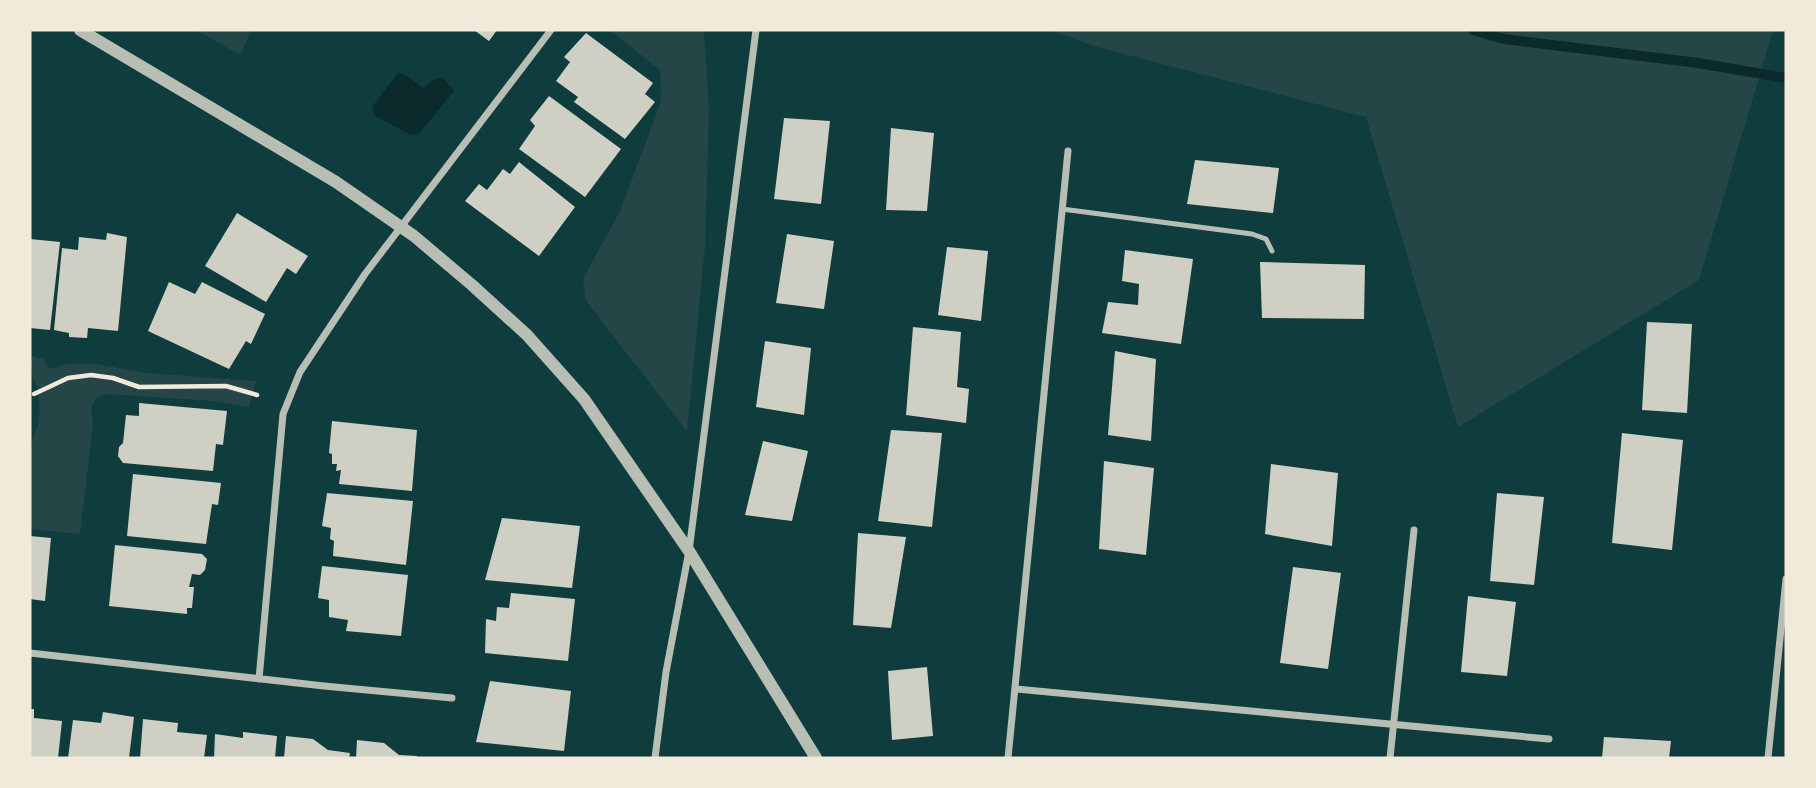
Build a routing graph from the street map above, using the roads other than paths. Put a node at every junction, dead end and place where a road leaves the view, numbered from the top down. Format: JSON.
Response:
{"nodes":[{"id":1,"x":80,"y":30,"type":"edge"},
{"id":2,"x":551,"y":30,"type":"edge"},
{"id":3,"x":756,"y":30,"type":"edge"},
{"id":4,"x":1068,"y":151,"type":"dead end"},
{"id":5,"x":1062,"y":209,"type":"junction"},
{"id":6,"x":402,"y":227,"type":"junction"},
{"id":7,"x":1272,"y":251,"type":"dead end"},
{"id":8,"x":1414,"y":530,"type":"dead end"},
{"id":9,"x":689,"y":551,"type":"junction"},
{"id":10,"x":1786,"y":579,"type":"edge"},
{"id":11,"x":30,"y":653,"type":"edge"},
{"id":12,"x":259,"y":679,"type":"junction"},
{"id":13,"x":1015,"y":689,"type":"junction"},
{"id":14,"x":452,"y":698,"type":"dead end"},
{"id":15,"x":1393,"y":724,"type":"junction"},
{"id":16,"x":1549,"y":739,"type":"dead end"},
{"id":17,"x":655,"y":758,"type":"edge"},
{"id":18,"x":816,"y":758,"type":"edge"},
{"id":19,"x":1008,"y":758,"type":"edge"},
{"id":20,"x":1390,"y":758,"type":"edge"},
{"id":21,"x":1768,"y":758,"type":"edge"}],
"edges":[{"from":1,"to":6,"type":"street"},
{"from":2,"to":6,"type":"street"},
{"from":3,"to":9,"type":"street"},
{"from":4,"to":5,"type":"street"},
{"from":5,"to":7,"type":"lane"},
{"from":5,"to":13,"type":"street"},
{"from":6,"to":9,"type":"street"},
{"from":6,"to":12,"type":"street"},
{"from":8,"to":15,"type":"street"},
{"from":9,"to":17,"type":"street"},
{"from":9,"to":18,"type":"street"},
{"from":10,"to":21,"type":"street"},
{"from":11,"to":12,"type":"street"},
{"from":12,"to":14,"type":"street"},
{"from":13,"to":15,"type":"street"},
{"from":13,"to":19,"type":"street"},
{"from":15,"to":16,"type":"street"},
{"from":15,"to":20,"type":"street"}]}
